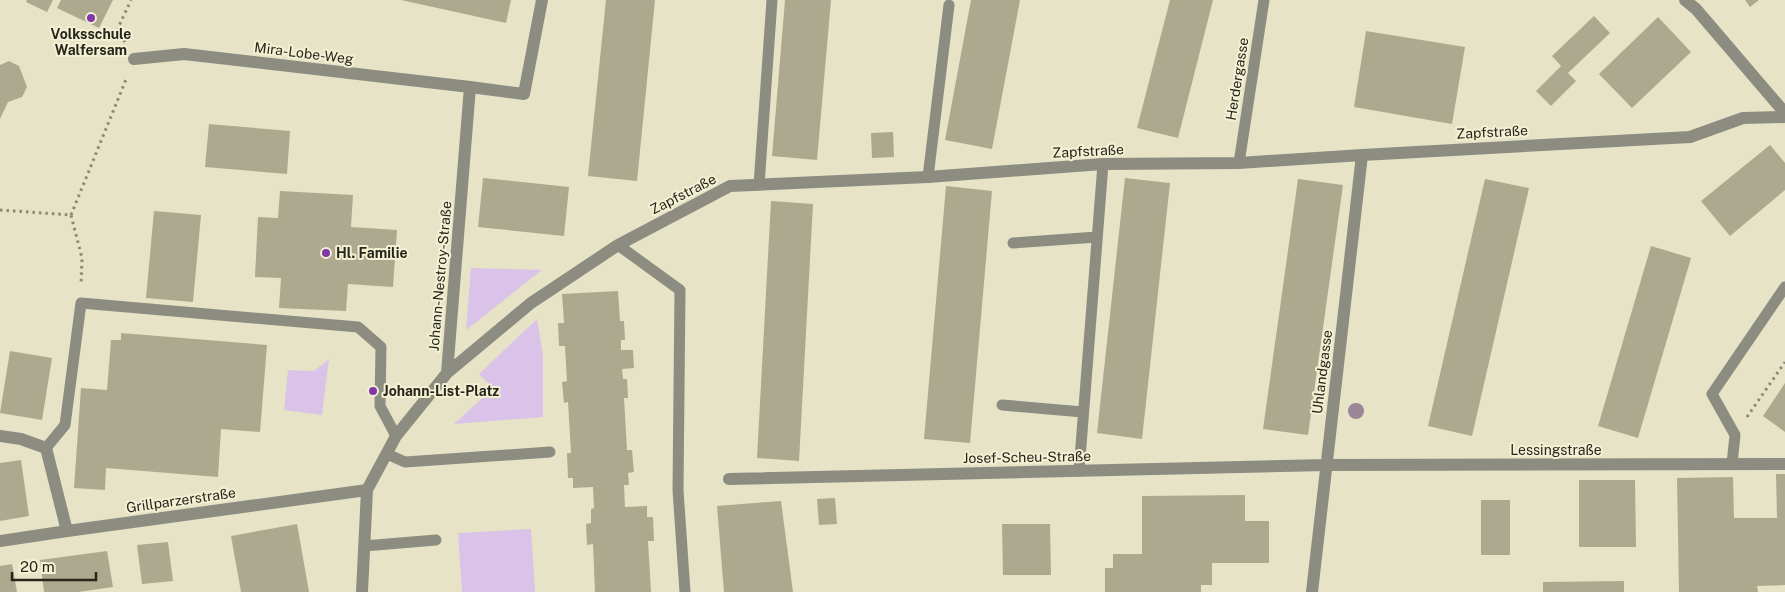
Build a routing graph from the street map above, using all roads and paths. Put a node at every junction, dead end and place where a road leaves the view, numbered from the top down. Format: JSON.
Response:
{"nodes":[{"id":1,"x":131,"y":0,"type":"edge"},
{"id":2,"x":542,"y":0,"type":"edge"},
{"id":3,"x":772,"y":0,"type":"edge"},
{"id":4,"x":1264,"y":0,"type":"edge"},
{"id":5,"x":1685,"y":0,"type":"edge"},
{"id":6,"x":949,"y":5,"type":"dead end"},
{"id":7,"x":134,"y":59,"type":"junction"},
{"id":8,"x":470,"y":87,"type":"junction"},
{"id":9,"x":1785,"y":113,"type":"edge"},
{"id":10,"x":1785,"y":117,"type":"edge"},
{"id":11,"x":1362,"y":155,"type":"junction"},
{"id":12,"x":1239,"y":163,"type":"junction"},
{"id":13,"x":1103,"y":164,"type":"junction"},
{"id":14,"x":928,"y":177,"type":"junction"},
{"id":15,"x":759,"y":185,"type":"junction"},
{"id":16,"x":0,"y":210,"type":"edge"},
{"id":17,"x":71,"y":215,"type":"junction"},
{"id":18,"x":1097,"y":237,"type":"junction"},
{"id":19,"x":1013,"y":243,"type":"dead end"},
{"id":20,"x":618,"y":245,"type":"junction"},
{"id":21,"x":1785,"y":287,"type":"edge"},
{"id":22,"x":81,"y":303,"type":"junction"},
{"id":23,"x":1785,"y":362,"type":"edge"},
{"id":24,"x":447,"y":373,"type":"junction"},
{"id":25,"x":1002,"y":405,"type":"dead end"},
{"id":26,"x":1083,"y":412,"type":"junction"},
{"id":27,"x":1735,"y":435,"type":"junction"},
{"id":28,"x":0,"y":436,"type":"edge"},
{"id":29,"x":396,"y":436,"type":"junction"},
{"id":30,"x":46,"y":448,"type":"junction"},
{"id":31,"x":550,"y":452,"type":"dead end"},
{"id":32,"x":387,"y":454,"type":"junction"},
{"id":33,"x":1732,"y":464,"type":"junction"},
{"id":34,"x":1785,"y":464,"type":"edge"},
{"id":35,"x":1326,"y":465,"type":"junction"},
{"id":36,"x":1079,"y":471,"type":"junction"},
{"id":37,"x":729,"y":479,"type":"dead end"},
{"id":38,"x":367,"y":490,"type":"junction"},
{"id":39,"x":67,"y":531,"type":"junction"},
{"id":40,"x":436,"y":540,"type":"dead end"},
{"id":41,"x":0,"y":542,"type":"edge"},
{"id":42,"x":364,"y":546,"type":"junction"},
{"id":43,"x":362,"y":592,"type":"edge"},
{"id":44,"x":685,"y":592,"type":"edge"},
{"id":45,"x":1312,"y":592,"type":"edge"}],
"edges":[{"from":1,"to":7,"type":"path"},
{"from":2,"to":8,"type":"street"},
{"from":3,"to":15,"type":"lane"},
{"from":4,"to":12,"type":"lane","name":"Herdergasse"},
{"from":5,"to":9,"type":"street"},
{"from":6,"to":14,"type":"lane"},
{"from":7,"to":8,"type":"street","name":"Mira-Lobe-Weg"},
{"from":7,"to":17,"type":"path"},
{"from":8,"to":24,"type":"street","name":"Johann-Nestroy-Straße"},
{"from":10,"to":11,"type":"street","name":"Zapfstraße"},
{"from":11,"to":12,"type":"street","name":"Zapfstraße"},
{"from":11,"to":35,"type":"street","name":"Uhlandgasse"},
{"from":12,"to":13,"type":"street","name":"Zapfstraße"},
{"from":13,"to":14,"type":"street","name":"Zapfstraße"},
{"from":13,"to":18,"type":"lane"},
{"from":14,"to":15,"type":"street","name":"Zapfstraße"},
{"from":15,"to":20,"type":"street","name":"Zapfstraße"},
{"from":16,"to":17,"type":"path"},
{"from":17,"to":22,"type":"path"},
{"from":18,"to":19,"type":"lane"},
{"from":18,"to":26,"type":"lane"},
{"from":20,"to":24,"type":"street","name":"Zapfstraße"},
{"from":20,"to":44,"type":"lane"},
{"from":21,"to":27,"type":"lane"},
{"from":22,"to":29,"type":"lane"},
{"from":22,"to":30,"type":"lane"},
{"from":23,"to":27,"type":"path"},
{"from":24,"to":29,"type":"street"},
{"from":25,"to":26,"type":"lane"},
{"from":26,"to":36,"type":"lane"},
{"from":27,"to":33,"type":"lane"},
{"from":28,"to":30,"type":"street"},
{"from":29,"to":32,"type":"street"},
{"from":30,"to":39,"type":"street"},
{"from":31,"to":32,"type":"lane"},
{"from":32,"to":38,"type":"street"},
{"from":33,"to":34,"type":"street","name":"Lessingstraße"},
{"from":33,"to":35,"type":"street","name":"Lessingstraße"},
{"from":35,"to":36,"type":"street","name":"Josef-Scheu-Straße"},
{"from":35,"to":45,"type":"street","name":"Uhlandgasse"},
{"from":36,"to":37,"type":"street","name":"Josef-Scheu-Straße"},
{"from":38,"to":39,"type":"street","name":"Grillparzerstraße"},
{"from":38,"to":42,"type":"street"},
{"from":39,"to":41,"type":"street","name":"Grillparzerstraße"},
{"from":40,"to":42,"type":"lane"},
{"from":42,"to":43,"type":"street"}]}
